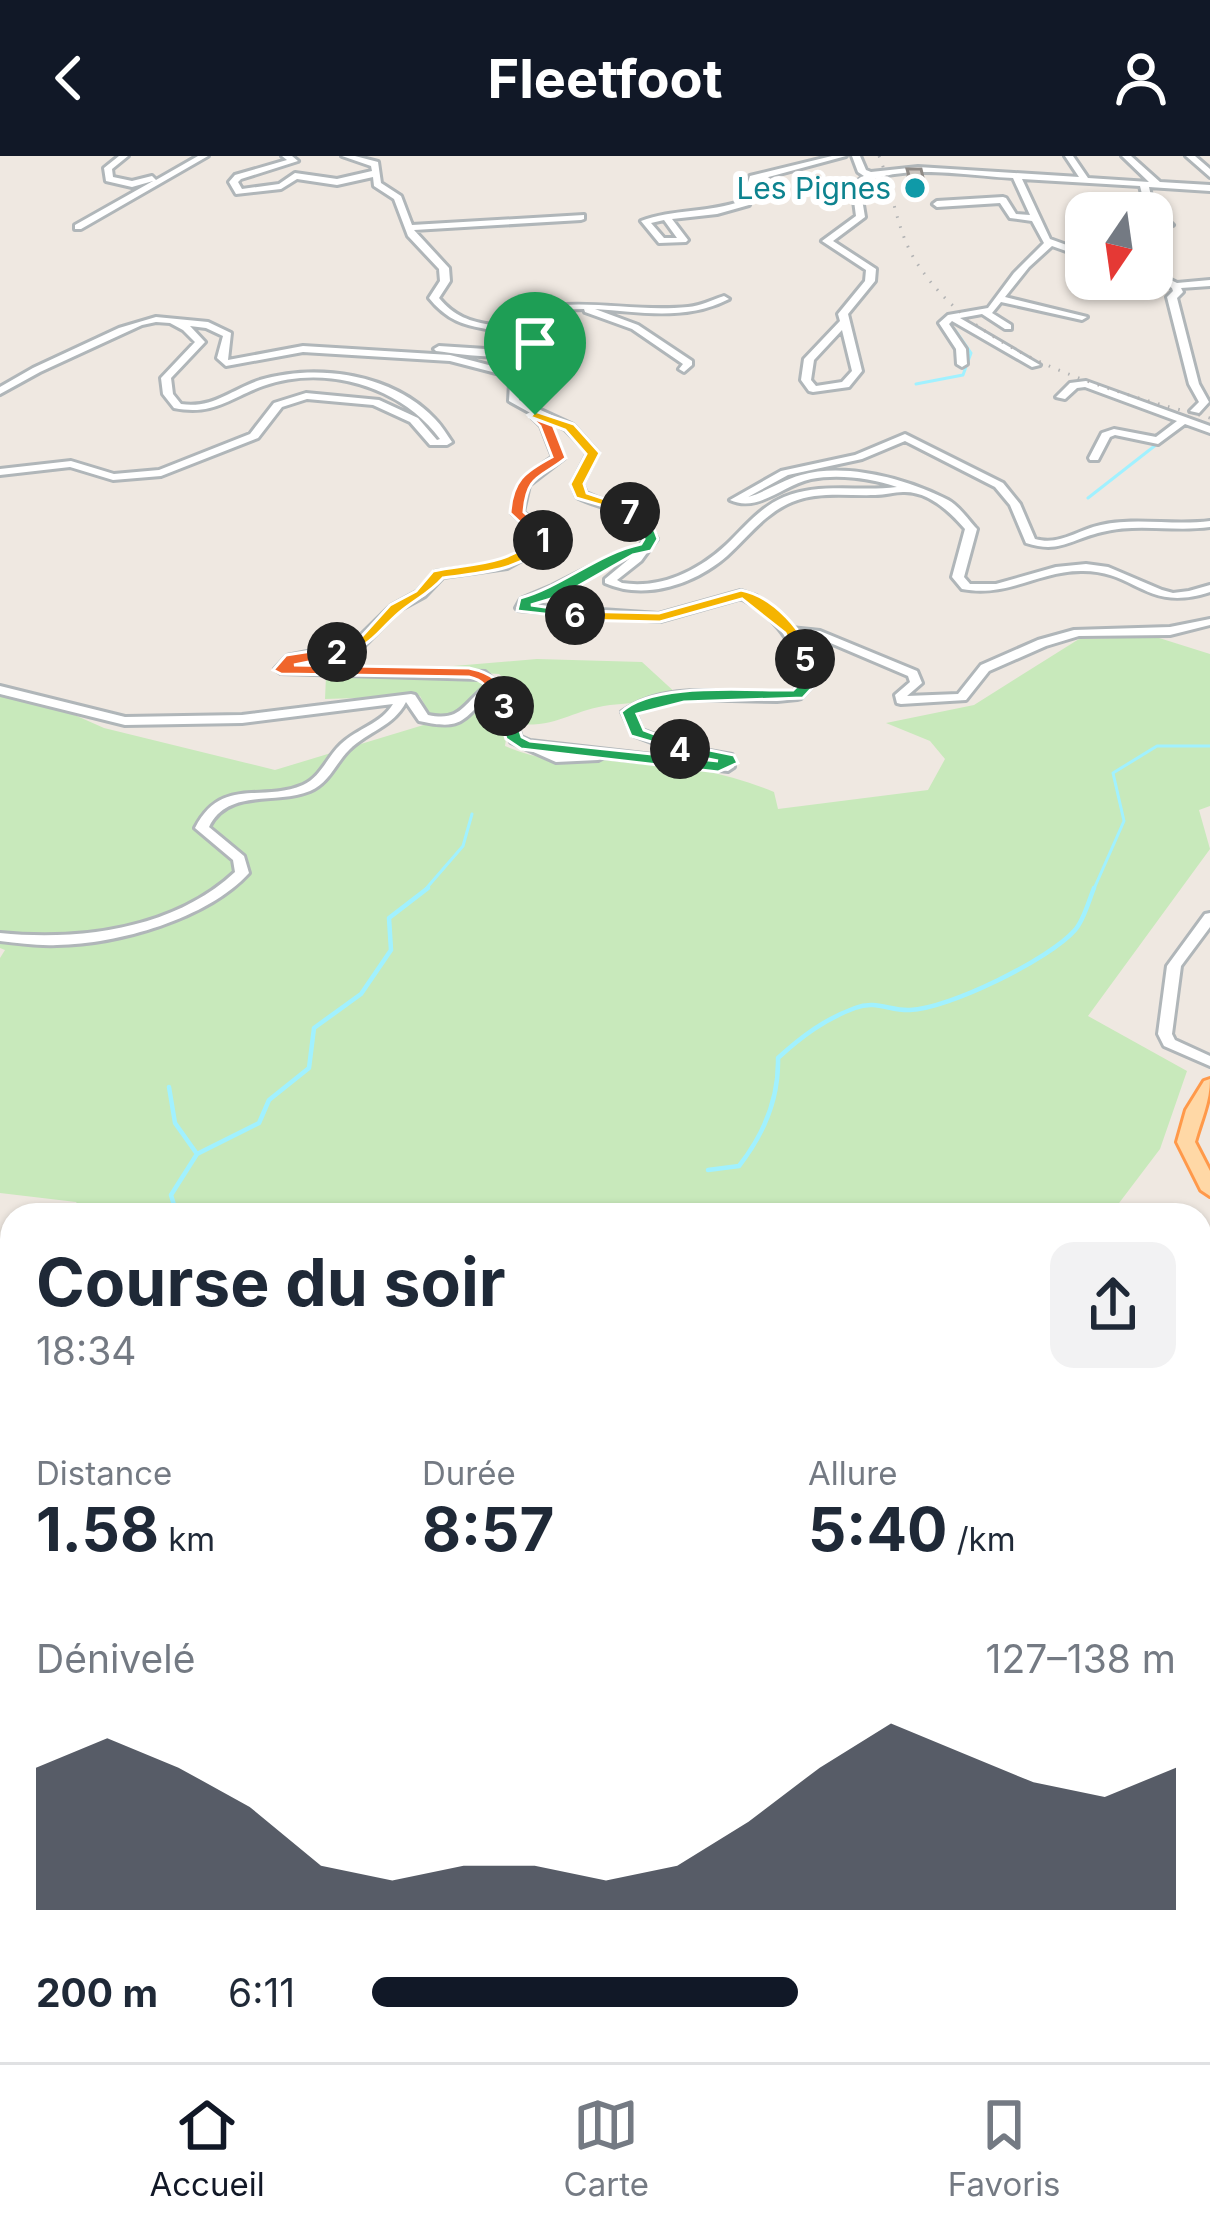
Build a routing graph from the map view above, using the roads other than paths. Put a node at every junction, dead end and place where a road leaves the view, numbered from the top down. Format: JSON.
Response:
{"nodes":[{"id":1,"x":124,"y":156,"type":"edge"},
{"id":2,"x":204,"y":156,"type":"edge"},
{"id":3,"x":286,"y":156,"type":"edge"},
{"id":4,"x":346,"y":156,"type":"edge"},
{"id":5,"x":842,"y":156,"type":"edge"},
{"id":6,"x":856,"y":156,"type":"edge"},
{"id":7,"x":899,"y":156,"type":"edge"},
{"id":8,"x":1069,"y":156,"type":"edge"},
{"id":9,"x":1126,"y":156,"type":"edge"},
{"id":10,"x":1190,"y":156,"type":"edge"},
{"id":11,"x":1205,"y":165,"type":"edge"},
{"id":12,"x":189,"y":168,"type":"junction"},
{"id":13,"x":906,"y":170,"type":"junction"},
{"id":14,"x":377,"y":173,"type":"junction"},
{"id":15,"x":1210,"y":174,"type":"edge"},
{"id":16,"x":870,"y":175,"type":"junction"},
{"id":17,"x":1016,"y":176,"type":"junction"},
{"id":18,"x":1085,"y":180,"type":"junction"},
{"id":19,"x":1144,"y":184,"type":"junction"},
{"id":20,"x":1158,"y":185,"type":"junction"},
{"id":21,"x":1210,"y":188,"type":"edge"},
{"id":22,"x":1146,"y":192,"type":"edge"},
{"id":23,"x":937,"y":204,"type":"dead end"},
{"id":24,"x":581,"y":217,"type":"dead end"},
{"id":25,"x":666,"y":217,"type":"dead end"},
{"id":26,"x":1034,"y":218,"type":"junction"},
{"id":27,"x":78,"y":227,"type":"dead end"},
{"id":28,"x":409,"y":228,"type":"junction"},
{"id":29,"x":1049,"y":244,"type":"junction"},
{"id":30,"x":1065,"y":249,"type":"edge"},
{"id":31,"x":1210,"y":283,"type":"edge"},
{"id":32,"x":1173,"y":284,"type":"edge"},
{"id":33,"x":1176,"y":286,"type":"junction"},
{"id":34,"x":998,"y":298,"type":"junction"},
{"id":35,"x":724,"y":299,"type":"dead end"},
{"id":36,"x":579,"y":307,"type":"junction"},
{"id":37,"x":985,"y":312,"type":"junction"},
{"id":38,"x":951,"y":317,"type":"junction"},
{"id":39,"x":1082,"y":317,"type":"dead end"},
{"id":40,"x":174,"y":321,"type":"junction"},
{"id":41,"x":845,"y":321,"type":"junction"},
{"id":42,"x":1008,"y":327,"type":"dead end"},
{"id":43,"x":494,"y":329,"type":"junction"},
{"id":44,"x":354,"y":352,"type":"junction"},
{"id":45,"x":962,"y":364,"type":"dead end"},
{"id":46,"x":1035,"y":365,"type":"dead end"},
{"id":47,"x":684,"y":369,"type":"dead end"},
{"id":48,"x":0,"y":391,"type":"edge"},
{"id":49,"x":1061,"y":397,"type":"dead end"},
{"id":50,"x":535,"y":415,"type":"junction"},
{"id":51,"x":1189,"y":416,"type":"junction"},
{"id":52,"x":1210,"y":430,"type":"edge"},
{"id":53,"x":1094,"y":458,"type":"dead end"},
{"id":54,"x":0,"y":472,"type":"edge"},
{"id":55,"x":908,"y":488,"type":"junction"},
{"id":56,"x":1210,"y":524,"type":"edge"},
{"id":57,"x":646,"y":548,"type":"junction"},
{"id":58,"x":1210,"y":588,"type":"edge"},
{"id":59,"x":1210,"y":622,"type":"edge"},
{"id":60,"x":791,"y":631,"type":"junction"},
{"id":61,"x":494,"y":686,"type":"junction"},
{"id":62,"x":0,"y":690,"type":"edge"},
{"id":63,"x":401,"y":698,"type":"junction"},
{"id":64,"x":1210,"y":917,"type":"edge"},
{"id":65,"x":0,"y":937,"type":"edge"},
{"id":66,"x":1210,"y":1061,"type":"edge"},
{"id":67,"x":1210,"y":1085,"type":"edge"},
{"id":68,"x":1210,"y":1190,"type":"edge"}],
"edges":[{"from":1,"to":12,"type":"street"},
{"from":2,"to":12,"type":"street"},
{"from":3,"to":14,"type":"street"},
{"from":4,"to":14,"type":"street"},
{"from":5,"to":25,"type":"street"},
{"from":6,"to":16,"type":"street"},
{"from":7,"to":13,"type":"street"},
{"from":8,"to":18,"type":"street"},
{"from":9,"to":20,"type":"street"},
{"from":10,"to":11,"type":"street"},
{"from":11,"to":15,"type":"street"},
{"from":12,"to":27,"type":"street"},
{"from":13,"to":16,"type":"street"},
{"from":13,"to":17,"type":"street"},
{"from":14,"to":28,"type":"street"},
{"from":16,"to":41,"type":"street"},
{"from":17,"to":18,"type":"street"},
{"from":17,"to":26,"type":"street"},
{"from":18,"to":19,"type":"street"},
{"from":19,"to":20,"type":"street"},
{"from":19,"to":22,"type":"street"},
{"from":20,"to":21,"type":"street"},
{"from":23,"to":26,"type":"street"},
{"from":24,"to":28,"type":"street"},
{"from":26,"to":29,"type":"street"},
{"from":28,"to":43,"type":"street"},
{"from":29,"to":30,"type":"street"},
{"from":29,"to":34,"type":"street"},
{"from":31,"to":33,"type":"street"},
{"from":32,"to":33,"type":"street"},
{"from":33,"to":51,"type":"street"},
{"from":34,"to":37,"type":"street"},
{"from":34,"to":39,"type":"street"},
{"from":35,"to":36,"type":"street"},
{"from":36,"to":43,"type":"street"},
{"from":36,"to":47,"type":"street"},
{"from":37,"to":38,"type":"street"},
{"from":37,"to":42,"type":"street"},
{"from":38,"to":45,"type":"street"},
{"from":38,"to":46,"type":"street"},
{"from":40,"to":44,"type":"street"},
{"from":40,"to":48,"type":"street"},
{"from":40,"to":54,"type":"street"},
{"from":41,"to":41,"type":"street"},
{"from":43,"to":44,"type":"street"},
{"from":44,"to":50,"type":"street"},
{"from":49,"to":51,"type":"street"},
{"from":50,"to":57,"type":"street"},
{"from":50,"to":61,"type":"street"},
{"from":51,"to":52,"type":"street"},
{"from":51,"to":53,"type":"street"},
{"from":55,"to":56,"type":"street"},
{"from":55,"to":57,"type":"street"},
{"from":55,"to":58,"type":"street"},
{"from":57,"to":60,"type":"street"},
{"from":59,"to":60,"type":"street"},
{"from":60,"to":61,"type":"street"},
{"from":61,"to":63,"type":"street"},
{"from":62,"to":63,"type":"street"},
{"from":63,"to":65,"type":"street"},
{"from":64,"to":66,"type":"street"},
{"from":67,"to":68,"type":"main road"}]}
